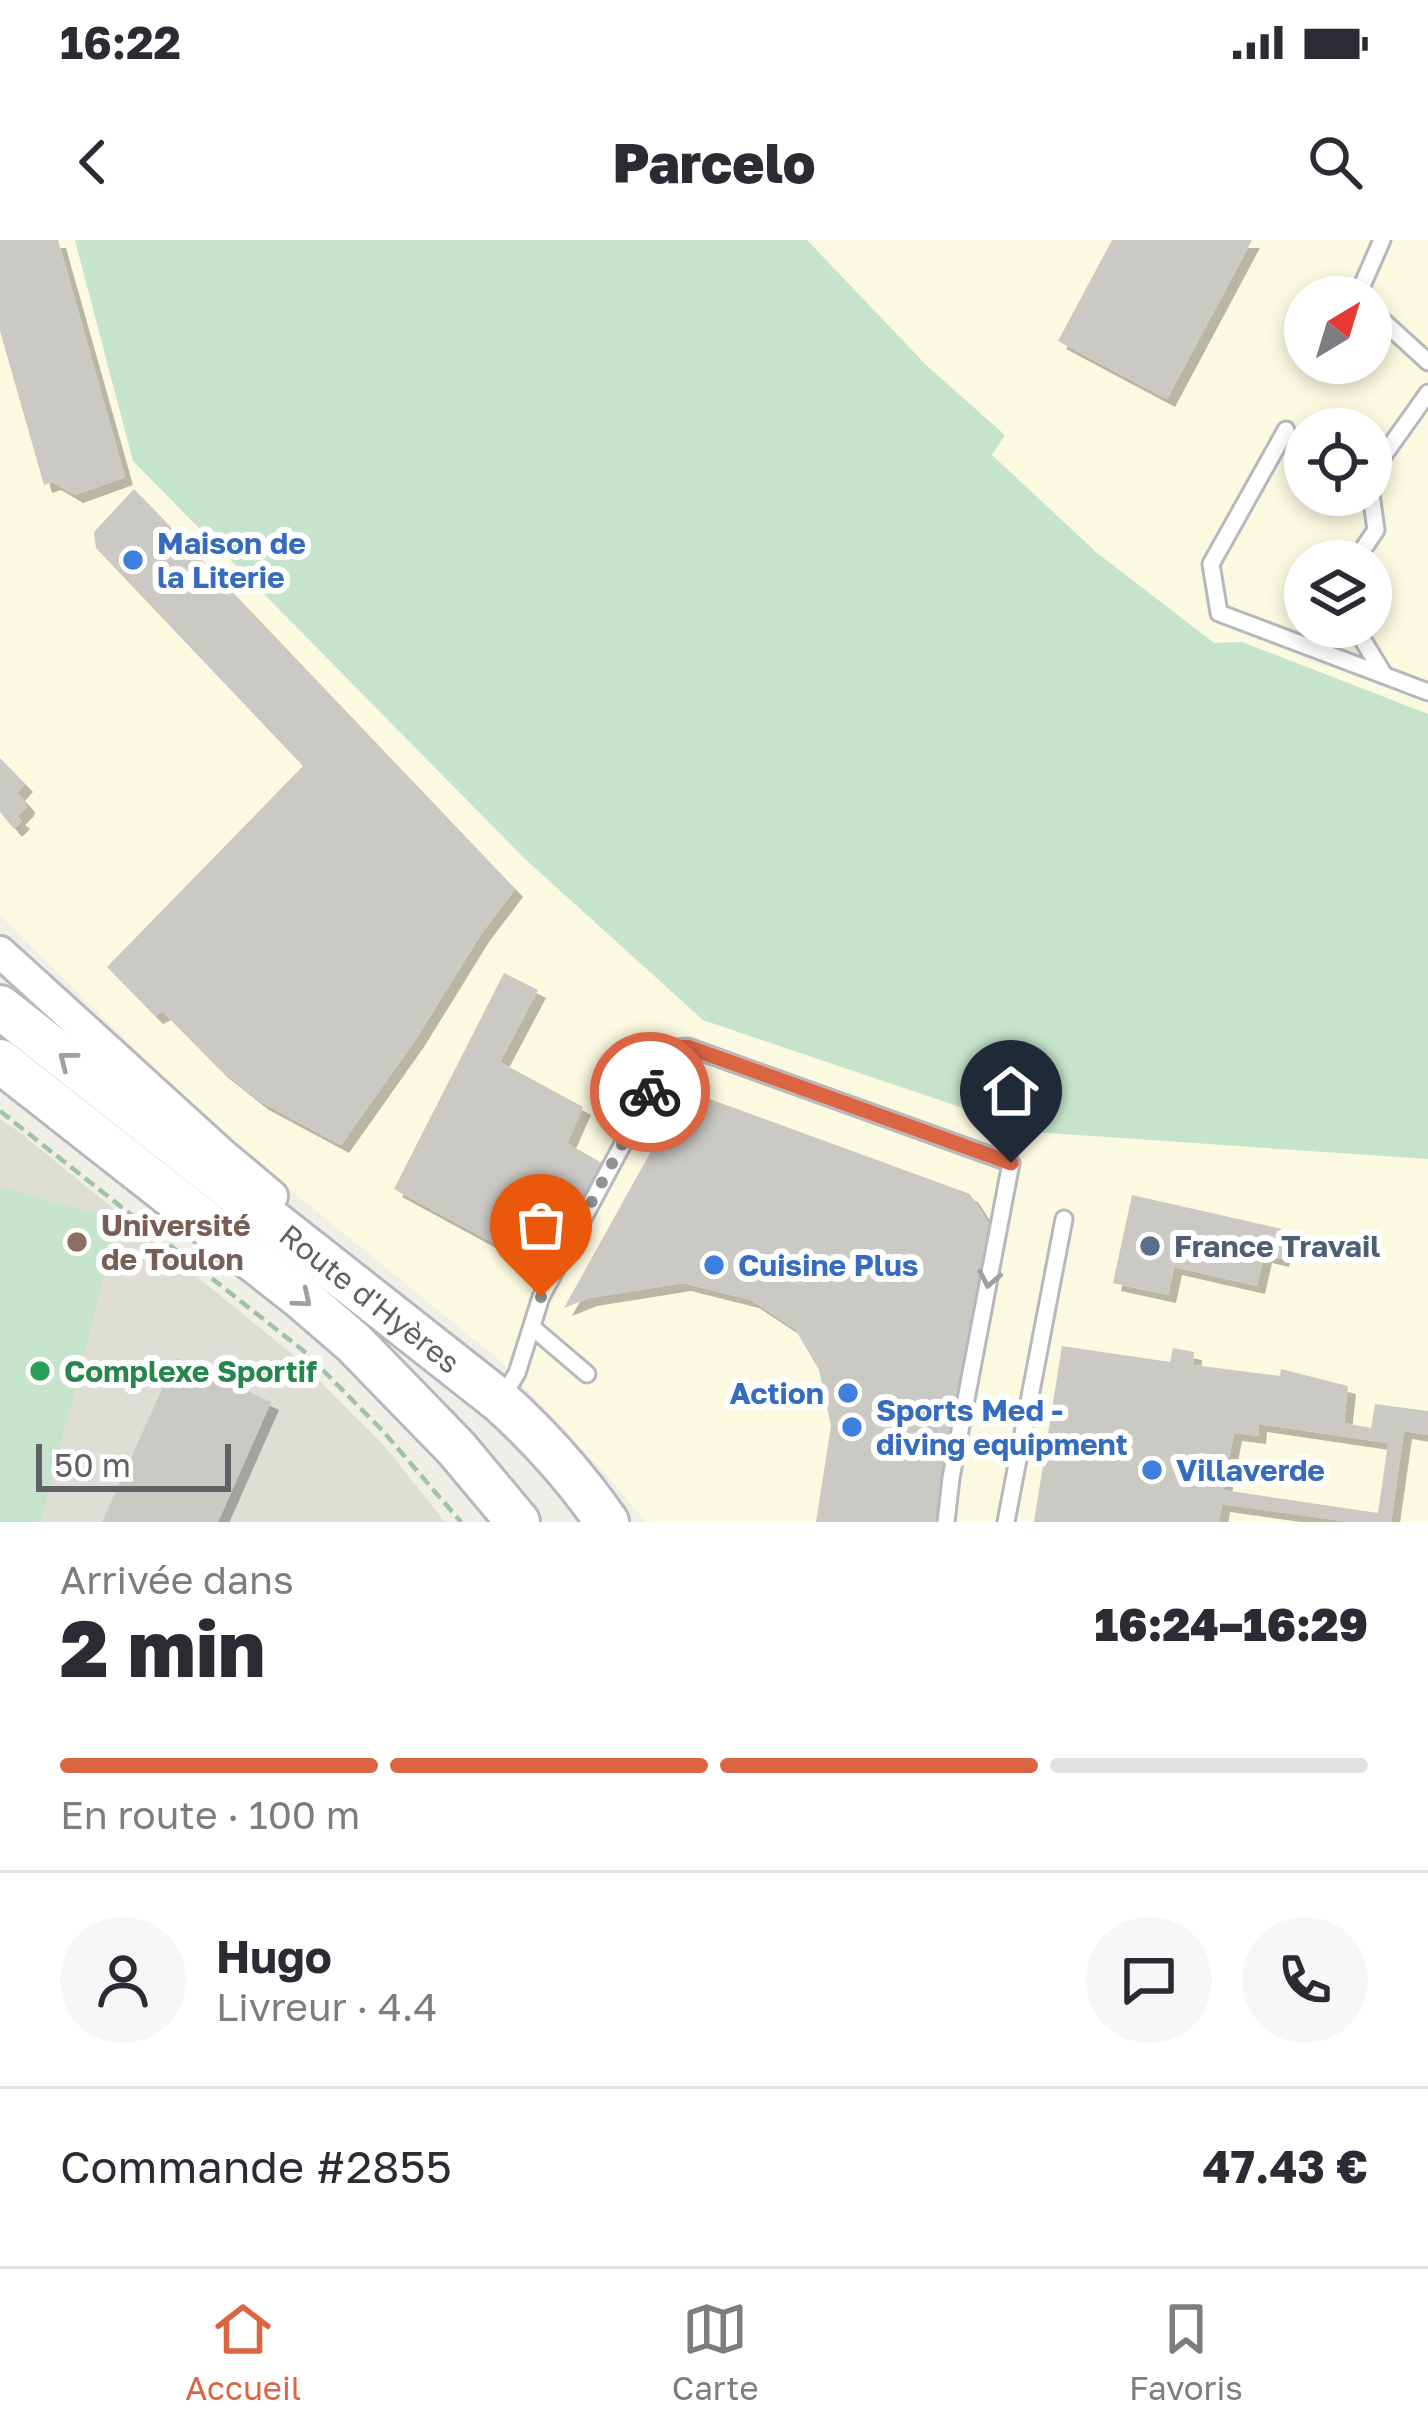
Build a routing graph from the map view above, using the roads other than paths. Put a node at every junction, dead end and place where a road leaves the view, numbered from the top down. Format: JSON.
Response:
{"nodes":[{"id":1,"x":1382,"y":240,"type":"edge"},
{"id":2,"x":1366,"y":276,"type":"edge"},
{"id":3,"x":1392,"y":329,"type":"edge"},
{"id":4,"x":1428,"y":362,"type":"edge"},
{"id":5,"x":1428,"y":394,"type":"edge"},
{"id":6,"x":1284,"y":434,"type":"edge"},
{"id":7,"x":1392,"y":444,"type":"edge"},
{"id":8,"x":1368,"y":648,"type":"edge"},
{"id":9,"x":1384,"y":675,"type":"junction"},
{"id":10,"x":1428,"y":692,"type":"edge"},
{"id":11,"x":0,"y":952,"type":"edge"},
{"id":12,"x":0,"y":1007,"type":"edge"},
{"id":13,"x":0,"y":1061,"type":"edge"},
{"id":14,"x":0,"y":1087,"type":"edge"},
{"id":15,"x":178,"y":1200,"type":"junction"},
{"id":16,"x":1064,"y":1219,"type":"dead end"},
{"id":17,"x":329,"y":1265,"type":"junction"},
{"id":18,"x":533,"y":1328,"type":"junction"},
{"id":19,"x":587,"y":1374,"type":"dead end"},
{"id":20,"x":500,"y":1401,"type":"junction"},
{"id":21,"x":485,"y":1481,"type":"junction"},
{"id":22,"x":578,"y":1481,"type":"junction"},
{"id":23,"x":502,"y":1522,"type":"edge"},
{"id":24,"x":518,"y":1522,"type":"edge"},
{"id":25,"x":607,"y":1522,"type":"edge"},
{"id":26,"x":621,"y":1522,"type":"edge"},
{"id":27,"x":946,"y":1522,"type":"edge"},
{"id":28,"x":1006,"y":1522,"type":"edge"}],
"edges":[{"from":1,"to":2,"type":"lane"},
{"from":3,"to":4,"type":"lane"},
{"from":5,"to":7,"type":"lane"},
{"from":6,"to":9,"type":"lane"},
{"from":8,"to":9,"type":"lane"},
{"from":9,"to":10,"type":"lane"},
{"from":11,"to":17,"type":"street"},
{"from":17,"to":12,"type":"main road","name":"Route d'Hyères","one_way":true},
{"from":13,"to":15,"type":"main road","name":"Route d'Hyères"},
{"from":14,"to":15,"type":"street"},
{"from":15,"to":21,"type":"main road","name":"Route d'Hyères","one_way":true},
{"from":16,"to":28,"type":"lane"},
{"from":17,"to":20,"type":"main road","name":"Route d'Hyères"},
{"from":18,"to":19,"type":"lane"},
{"from":18,"to":20,"type":"lane"},
{"from":18,"to":27,"type":"lane","one_way":true},
{"from":20,"to":22,"type":"main road","name":"Route d'Hyères"},
{"from":21,"to":23,"type":"main road"},
{"from":21,"to":24,"type":"main road","name":"Route d'Hyères"},
{"from":22,"to":25,"type":"main road","name":"Route d'Hyères"},
{"from":22,"to":26,"type":"main road"}]}
